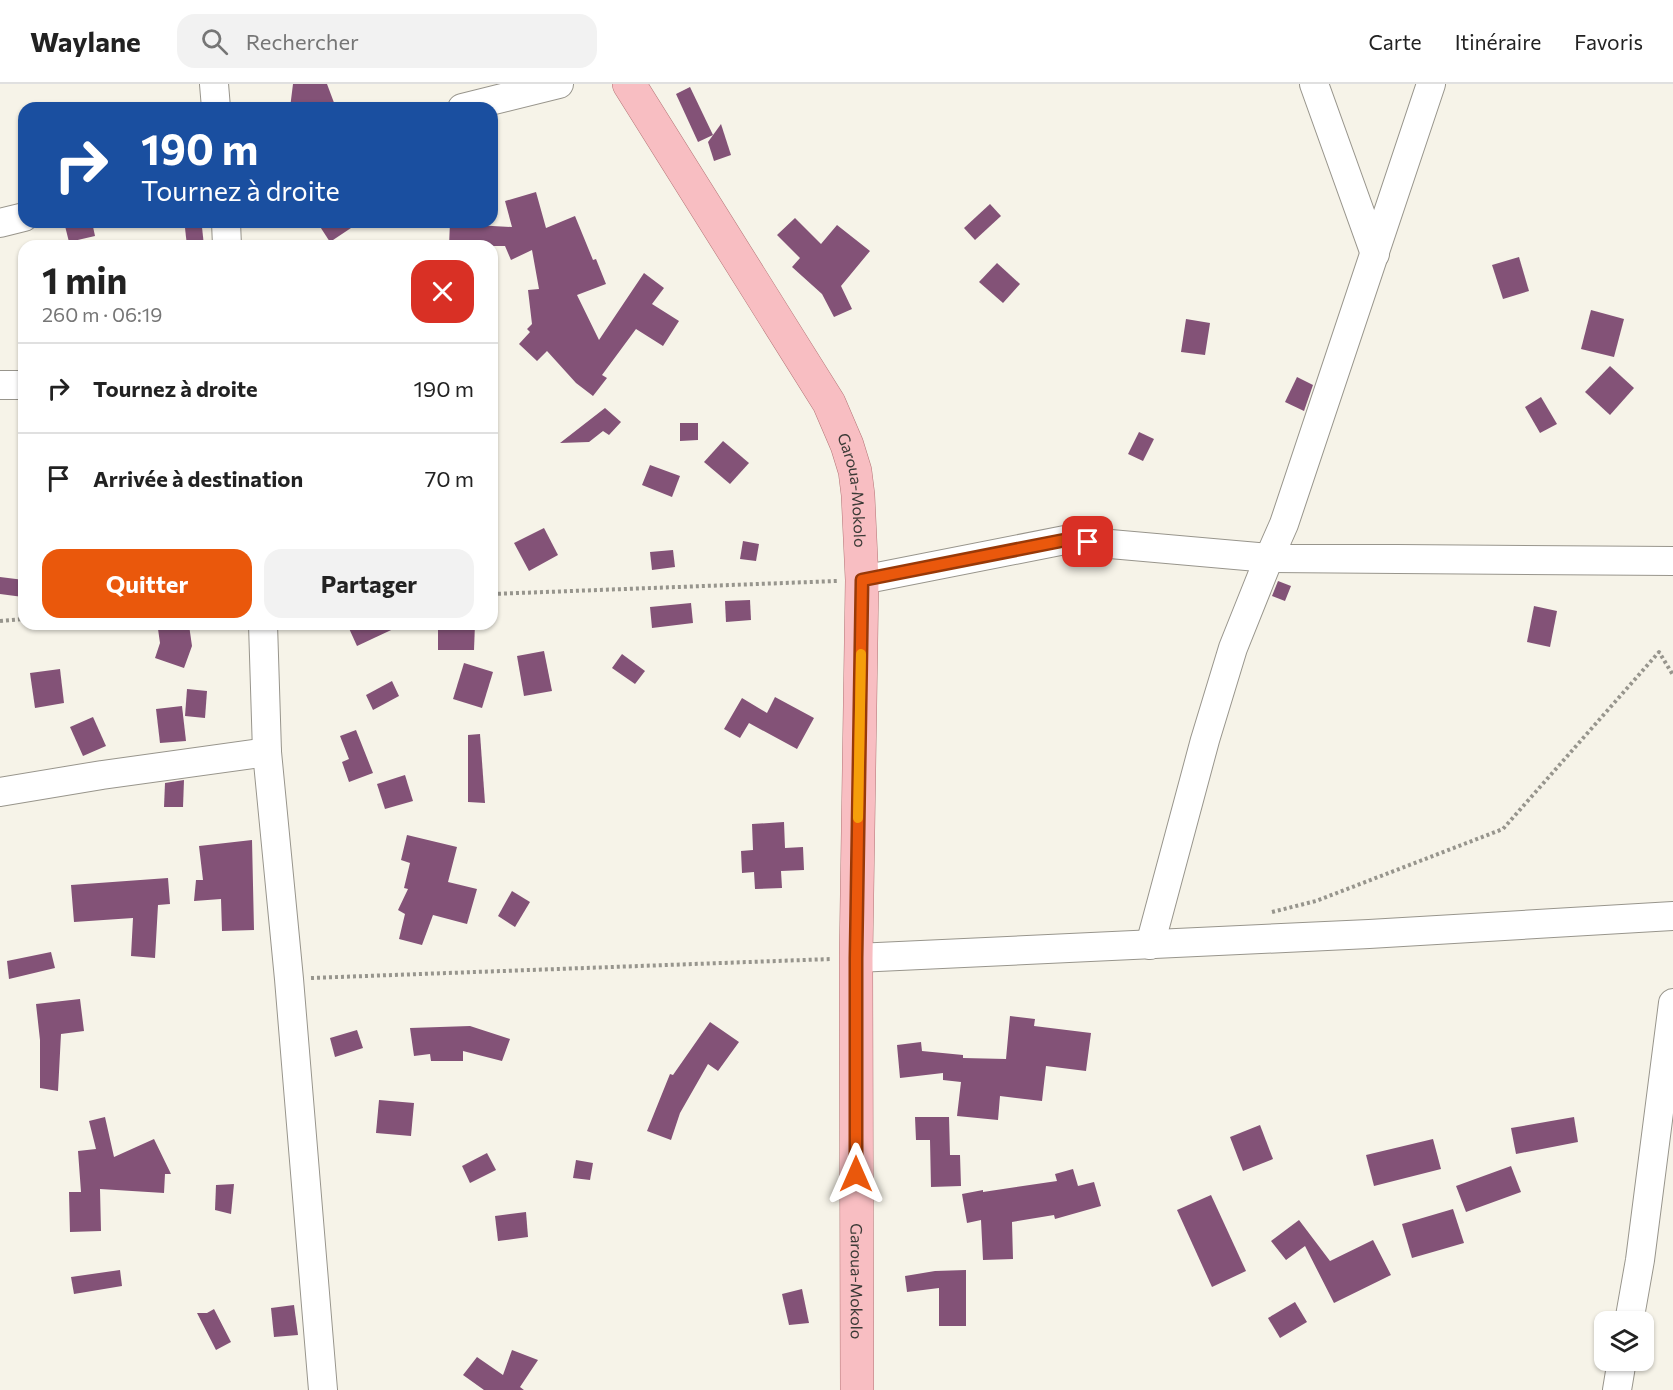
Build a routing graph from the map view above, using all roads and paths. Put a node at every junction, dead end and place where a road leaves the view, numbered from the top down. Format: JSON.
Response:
{"nodes":[{"id":1,"x":214,"y":84,"type":"edge"},
{"id":2,"x":559,"y":84,"type":"edge"},
{"id":3,"x":629,"y":84,"type":"edge"},
{"id":4,"x":1314,"y":84,"type":"edge"},
{"id":5,"x":1431,"y":84,"type":"edge"},
{"id":6,"x":216,"y":102,"type":"edge"},
{"id":7,"x":486,"y":102,"type":"edge"},
{"id":8,"x":18,"y":218,"type":"edge"},
{"id":9,"x":0,"y":223,"type":"edge"},
{"id":10,"x":1375,"y":254,"type":"junction"},
{"id":11,"x":0,"y":385,"type":"edge"},
{"id":12,"x":18,"y":386,"type":"edge"},
{"id":13,"x":1269,"y":558,"type":"junction"},
{"id":14,"x":1673,"y":561,"type":"edge"},
{"id":15,"x":862,"y":580,"type":"junction"},
{"id":16,"x":498,"y":594,"type":"edge"},
{"id":17,"x":18,"y":620,"type":"edge"},
{"id":18,"x":0,"y":621,"type":"edge"},
{"id":19,"x":263,"y":630,"type":"edge"},
{"id":20,"x":1673,"y":675,"type":"edge"},
{"id":21,"x":267,"y":752,"type":"junction"},
{"id":22,"x":0,"y":792,"type":"edge"},
{"id":23,"x":1272,"y":912,"type":"dead end"},
{"id":24,"x":1673,"y":916,"type":"edge"},
{"id":25,"x":1150,"y":945,"type":"junction"},
{"id":26,"x":856,"y":958,"type":"junction"},
{"id":27,"x":289,"y":979,"type":"junction"},
{"id":28,"x":1673,"y":1003,"type":"edge"},
{"id":29,"x":1631,"y":1311,"type":"edge"},
{"id":30,"x":1620,"y":1371,"type":"edge"},
{"id":31,"x":323,"y":1390,"type":"edge"},
{"id":32,"x":857,"y":1390,"type":"edge"},
{"id":33,"x":1617,"y":1390,"type":"edge"}],
"edges":[{"from":1,"to":6,"type":"street"},
{"from":2,"to":7,"type":"street"},
{"from":3,"to":15,"type":"main road","name":"Garoua-Mokolo"},
{"from":4,"to":10,"type":"street"},
{"from":5,"to":10,"type":"street"},
{"from":8,"to":9,"type":"street"},
{"from":10,"to":13,"type":"street"},
{"from":11,"to":12,"type":"street"},
{"from":13,"to":14,"type":"street"},
{"from":13,"to":15,"type":"street"},
{"from":13,"to":25,"type":"street"},
{"from":15,"to":16,"type":"path"},
{"from":15,"to":26,"type":"main road","name":"Garoua-Mokolo"},
{"from":17,"to":18,"type":"path"},
{"from":19,"to":21,"type":"street"},
{"from":20,"to":23,"type":"path"},
{"from":21,"to":22,"type":"street"},
{"from":21,"to":27,"type":"street"},
{"from":24,"to":25,"type":"street"},
{"from":25,"to":26,"type":"street"},
{"from":26,"to":27,"type":"path"},
{"from":26,"to":32,"type":"main road","name":"Garoua-Mokolo"},
{"from":27,"to":31,"type":"street"},
{"from":28,"to":29,"type":"street"},
{"from":30,"to":33,"type":"street"}]}
